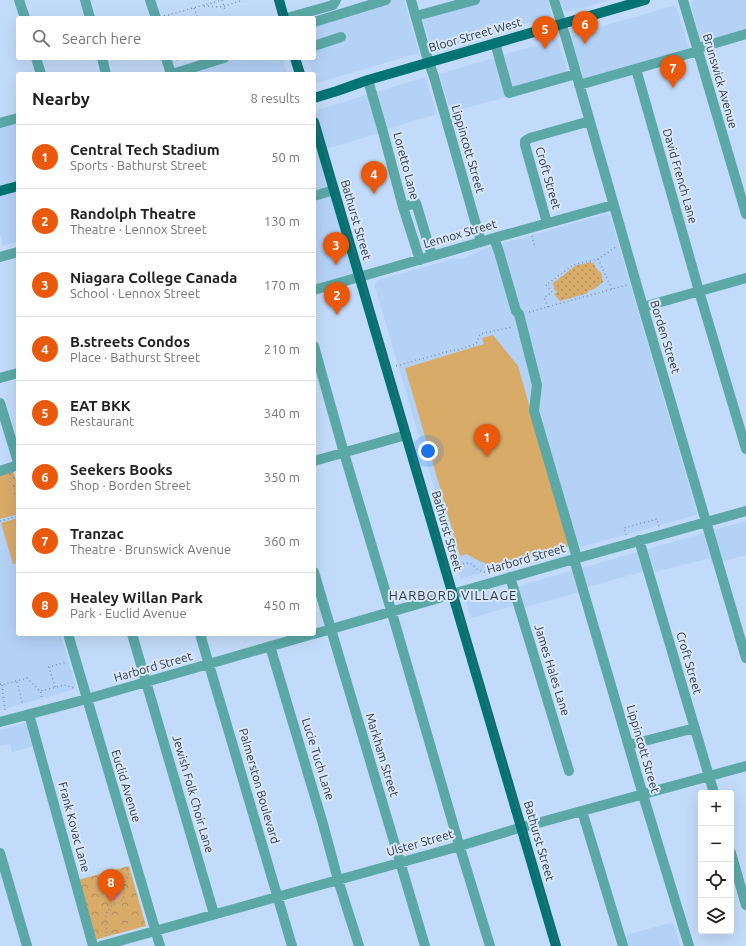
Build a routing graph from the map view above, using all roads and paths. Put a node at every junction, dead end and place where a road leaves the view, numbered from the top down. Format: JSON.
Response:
{"nodes":[{"id":1,"x":19,"y":0,"type":"edge"},
{"id":2,"x":85,"y":0,"type":"edge"},
{"id":3,"x":150,"y":0,"type":"edge"},
{"id":4,"x":222,"y":0,"type":"edge"},
{"id":5,"x":243,"y":0,"type":"edge"},
{"id":6,"x":279,"y":0,"type":"edge"},
{"id":7,"x":336,"y":0,"type":"edge"},
{"id":8,"x":386,"y":0,"type":"edge"},
{"id":9,"x":411,"y":0,"type":"edge"},
{"id":10,"x":476,"y":0,"type":"edge"},
{"id":11,"x":554,"y":0,"type":"edge"},
{"id":12,"x":645,"y":0,"type":"edge"},
{"id":13,"x":683,"y":0,"type":"edge"},
{"id":14,"x":203,"y":6,"type":"junction"},
{"id":15,"x":224,"y":6,"type":"junction"},
{"id":16,"x":194,"y":8,"type":"junction"},
{"id":17,"x":225,"y":10,"type":"dead end"},
{"id":18,"x":24,"y":16,"type":"edge"},
{"id":19,"x":89,"y":16,"type":"edge"},
{"id":20,"x":157,"y":16,"type":"edge"},
{"id":21,"x":165,"y":16,"type":"edge"},
{"id":22,"x":197,"y":16,"type":"edge"},
{"id":23,"x":283,"y":16,"type":"edge"},
{"id":24,"x":294,"y":16,"type":"edge"},
{"id":25,"x":416,"y":16,"type":"junction"},
{"id":26,"x":316,"y":21,"type":"edge"},
{"id":27,"x":562,"y":24,"type":"junction"},
{"id":28,"x":746,"y":34,"type":"edge"},
{"id":29,"x":341,"y":38,"type":"dead end"},
{"id":30,"x":495,"y":43,"type":"junction"},
{"id":31,"x":316,"y":45,"type":"edge"},
{"id":32,"x":698,"y":51,"type":"junction"},
{"id":33,"x":37,"y":60,"type":"edge"},
{"id":34,"x":102,"y":60,"type":"edge"},
{"id":35,"x":166,"y":60,"type":"edge"},
{"id":36,"x":217,"y":60,"type":"edge"},
{"id":37,"x":296,"y":60,"type":"edge"},
{"id":38,"x":429,"y":62,"type":"junction"},
{"id":39,"x":636,"y":69,"type":"junction"},
{"id":40,"x":40,"y":72,"type":"edge"},
{"id":41,"x":106,"y":72,"type":"edge"},
{"id":42,"x":169,"y":72,"type":"edge"},
{"id":43,"x":176,"y":72,"type":"edge"},
{"id":44,"x":300,"y":72,"type":"edge"},
{"id":45,"x":576,"y":74,"type":"junction"},
{"id":46,"x":368,"y":80,"type":"junction"},
{"id":47,"x":579,"y":85,"type":"junction"},
{"id":48,"x":316,"y":97,"type":"edge"},
{"id":49,"x":16,"y":119,"type":"edge"},
{"id":50,"x":590,"y":121,"type":"junction"},
{"id":51,"x":0,"y":123,"type":"edge"},
{"id":52,"x":316,"y":129,"type":"edge"},
{"id":53,"x":16,"y":187,"type":"edge"},
{"id":54,"x":334,"y":190,"type":"junction"},
{"id":55,"x":0,"y":192,"type":"edge"},
{"id":56,"x":316,"y":195,"type":"edge"},
{"id":57,"x":613,"y":205,"type":"junction"},
{"id":58,"x":403,"y":207,"type":"junction"},
{"id":59,"x":746,"y":214,"type":"edge"},
{"id":60,"x":547,"y":223,"type":"junction"},
{"id":61,"x":532,"y":234,"type":"dead end"},
{"id":62,"x":494,"y":238,"type":"junction"},
{"id":63,"x":481,"y":242,"type":"junction"},
{"id":64,"x":619,"y":244,"type":"dead end"},
{"id":65,"x":536,"y":248,"type":"dead end"},
{"id":66,"x":16,"y":253,"type":"edge"},
{"id":67,"x":432,"y":256,"type":"junction"},
{"id":68,"x":0,"y":257,"type":"edge"},
{"id":69,"x":598,"y":259,"type":"junction"},
{"id":70,"x":420,"y":260,"type":"junction"},
{"id":71,"x":359,"y":277,"type":"junction"},
{"id":72,"x":746,"y":278,"type":"edge"},
{"id":73,"x":636,"y":282,"type":"junction"},
{"id":74,"x":316,"y":289,"type":"edge"},
{"id":75,"x":612,"y":289,"type":"junction"},
{"id":76,"x":700,"y":291,"type":"junction"},
{"id":77,"x":548,"y":307,"type":"junction"},
{"id":78,"x":643,"y":307,"type":"junction"},
{"id":79,"x":519,"y":314,"type":"junction"},
{"id":80,"x":522,"y":325,"type":"junction"},
{"id":81,"x":316,"y":353,"type":"edge"},
{"id":82,"x":396,"y":366,"type":"dead end"},
{"id":83,"x":16,"y":374,"type":"edge"},
{"id":84,"x":0,"y":378,"type":"edge"},
{"id":85,"x":0,"y":403,"type":"edge"},
{"id":86,"x":406,"y":435,"type":"junction"},
{"id":87,"x":746,"y":449,"type":"edge"},
{"id":88,"x":344,"y":453,"type":"junction"},
{"id":89,"x":16,"y":455,"type":"edge"},
{"id":90,"x":316,"y":460,"type":"edge"},
{"id":91,"x":16,"y":466,"type":"edge"},
{"id":92,"x":0,"y":471,"type":"edge"},
{"id":93,"x":746,"y":511,"type":"edge"},
{"id":94,"x":16,"y":517,"type":"edge"},
{"id":95,"x":639,"y":520,"type":"dead end"},
{"id":96,"x":0,"y":521,"type":"edge"},
{"id":97,"x":706,"y":522,"type":"junction"},
{"id":98,"x":640,"y":523,"type":"junction"},
{"id":99,"x":659,"y":527,"type":"dead end"},
{"id":100,"x":626,"y":536,"type":"dead end"},
{"id":101,"x":639,"y":540,"type":"junction"},
{"id":102,"x":576,"y":558,"type":"junction"},
{"id":103,"x":455,"y":565,"type":"dead end"},
{"id":104,"x":488,"y":574,"type":"dead end"},
{"id":105,"x":510,"y":577,"type":"junction"},
{"id":106,"x":316,"y":579,"type":"edge"},
{"id":107,"x":452,"y":594,"type":"junction"},
{"id":108,"x":391,"y":611,"type":"junction"},
{"id":109,"x":330,"y":629,"type":"junction"},
{"id":110,"x":316,"y":633,"type":"edge"},
{"id":111,"x":69,"y":636,"type":"edge"},
{"id":112,"x":133,"y":636,"type":"edge"},
{"id":113,"x":201,"y":636,"type":"edge"},
{"id":114,"x":306,"y":636,"type":"edge"},
{"id":115,"x":270,"y":646,"type":"junction"},
{"id":116,"x":746,"y":658,"type":"edge"},
{"id":117,"x":70,"y":661,"type":"dead end"},
{"id":118,"x":209,"y":664,"type":"junction"},
{"id":119,"x":17,"y":681,"type":"junction"},
{"id":120,"x":146,"y":682,"type":"junction"},
{"id":121,"x":1,"y":685,"type":"edge"},
{"id":122,"x":54,"y":687,"type":"junction"},
{"id":123,"x":76,"y":689,"type":"dead end"},
{"id":124,"x":40,"y":691,"type":"junction"},
{"id":125,"x":87,"y":699,"type":"junction"},
{"id":126,"x":42,"y":700,"type":"dead end"},
{"id":127,"x":23,"y":705,"type":"dead end"},
{"id":128,"x":5,"y":710,"type":"dead end"},
{"id":129,"x":29,"y":714,"type":"junction"},
{"id":130,"x":0,"y":722,"type":"edge"},
{"id":131,"x":695,"y":728,"type":"junction"},
{"id":132,"x":629,"y":746,"type":"junction"},
{"id":133,"x":746,"y":766,"type":"edge"},
{"id":134,"x":569,"y":771,"type":"dead end"},
{"id":135,"x":708,"y":776,"type":"junction"},
{"id":136,"x":713,"y":790,"type":"edge"},
{"id":137,"x":643,"y":794,"type":"junction"},
{"id":138,"x":582,"y":811,"type":"junction"},
{"id":139,"x":521,"y":828,"type":"junction"},
{"id":140,"x":460,"y":846,"type":"junction"},
{"id":141,"x":0,"y":853,"type":"edge"},
{"id":142,"x":401,"y":862,"type":"junction"},
{"id":143,"x":734,"y":862,"type":"edge"},
{"id":144,"x":132,"y":874,"type":"dead end"},
{"id":145,"x":338,"y":880,"type":"junction"},
{"id":146,"x":277,"y":896,"type":"junction"},
{"id":147,"x":746,"y":904,"type":"edge"},
{"id":148,"x":214,"y":914,"type":"junction"},
{"id":149,"x":156,"y":931,"type":"junction"},
{"id":150,"x":104,"y":942,"type":"edge"},
{"id":151,"x":27,"y":946,"type":"edge"},
{"id":152,"x":93,"y":946,"type":"edge"},
{"id":153,"x":160,"y":946,"type":"edge"},
{"id":154,"x":292,"y":946,"type":"edge"},
{"id":155,"x":359,"y":946,"type":"edge"},
{"id":156,"x":425,"y":946,"type":"edge"},
{"id":157,"x":490,"y":946,"type":"edge"},
{"id":158,"x":556,"y":946,"type":"edge"},
{"id":159,"x":623,"y":946,"type":"edge"},
{"id":160,"x":689,"y":946,"type":"edge"}],
"edges":[{"from":1,"to":18,"type":"street"},
{"from":2,"to":19,"type":"street"},
{"from":3,"to":20,"type":"street"},
{"from":4,"to":14,"type":"path"},
{"from":4,"to":15,"type":"path"},
{"from":5,"to":15,"type":"path"},
{"from":6,"to":23,"type":"main road"},
{"from":7,"to":24,"type":"street"},
{"from":8,"to":26,"type":"street"},
{"from":9,"to":25,"type":"street","name":"Lippincott Street"},
{"from":10,"to":25,"type":"street"},
{"from":11,"to":27,"type":"street","name":"Borden Street"},
{"from":12,"to":27,"type":"main road","name":"Bloor Street West"},
{"from":13,"to":32,"type":"street","name":"Brunswick Avenue"},
{"from":14,"to":15,"type":"path"},
{"from":14,"to":16,"type":"path"},
{"from":15,"to":17,"type":"path"},
{"from":16,"to":21,"type":"path"},
{"from":16,"to":22,"type":"path"},
{"from":25,"to":38,"type":"street","name":"Lippincott Street"},
{"from":27,"to":30,"type":"main road","name":"Bloor Street West"},
{"from":27,"to":45,"type":"street","name":"Borden Street"},
{"from":28,"to":32,"type":"street"},
{"from":29,"to":31,"type":"street"},
{"from":30,"to":38,"type":"main road","name":"Bloor Street West"},
{"from":30,"to":45,"type":"street"},
{"from":32,"to":39,"type":"street"},
{"from":32,"to":59,"type":"street","name":"Brunswick Avenue"},
{"from":33,"to":40,"type":"street"},
{"from":34,"to":41,"type":"street"},
{"from":35,"to":42,"type":"street"},
{"from":36,"to":43,"type":"street"},
{"from":37,"to":44,"type":"main road"},
{"from":38,"to":46,"type":"main road","name":"Bloor Street West"},
{"from":38,"to":63,"type":"street","name":"Lippincott Street"},
{"from":39,"to":47,"type":"street"},
{"from":39,"to":76,"type":"street","name":"David French Lane"},
{"from":45,"to":47,"type":"street","name":"Borden Street"},
{"from":46,"to":48,"type":"main road","name":"Bloor Street West"},
{"from":46,"to":58,"type":"street","name":"Loretto Lane"},
{"from":47,"to":50,"type":"street","name":"Borden Street"},
{"from":49,"to":51,"type":"street"},
{"from":50,"to":57,"type":"street","name":"Borden Street"},
{"from":50,"to":60,"type":"street","name":"Croft Street"},
{"from":52,"to":54,"type":"main road","name":"Bathurst Street"},
{"from":53,"to":55,"type":"main road"},
{"from":54,"to":56,"type":"street"},
{"from":54,"to":71,"type":"main road","name":"Bathurst Street"},
{"from":57,"to":60,"type":"street","name":"Lennox Street"},
{"from":57,"to":73,"type":"street","name":"Borden Street"},
{"from":58,"to":67,"type":"street"},
{"from":58,"to":70,"type":"street","name":"Loretto Lane"},
{"from":60,"to":62,"type":"street","name":"Lennox Street"},
{"from":61,"to":65,"type":"path"},
{"from":62,"to":63,"type":"street","name":"Lennox Street"},
{"from":62,"to":79,"type":"street","name":"Lippincott Street"},
{"from":63,"to":67,"type":"street","name":"Lennox Street"},
{"from":64,"to":69,"type":"path"},
{"from":66,"to":68,"type":"street"},
{"from":67,"to":70,"type":"street","name":"Lennox Street"},
{"from":69,"to":75,"type":"path"},
{"from":69,"to":77,"type":"path"},
{"from":70,"to":71,"type":"street","name":"Lennox Street"},
{"from":71,"to":74,"type":"street","name":"Lennox Street"},
{"from":71,"to":86,"type":"main road","name":"Bathurst Street"},
{"from":72,"to":76,"type":"street"},
{"from":73,"to":75,"type":"path"},
{"from":73,"to":78,"type":"street","name":"Borden Street"},
{"from":75,"to":77,"type":"path"},
{"from":76,"to":78,"type":"street"},
{"from":76,"to":87,"type":"street","name":"David French Lane"},
{"from":77,"to":79,"type":"path"},
{"from":78,"to":97,"type":"street","name":"Borden Street"},
{"from":79,"to":80,"type":"street","name":"Lippincott Street"},
{"from":80,"to":82,"type":"path"},
{"from":80,"to":102,"type":"street","name":"Lippincott Street"},
{"from":81,"to":88,"type":"street"},
{"from":83,"to":84,"type":"street"},
{"from":85,"to":89,"type":"street"},
{"from":86,"to":88,"type":"street"},
{"from":86,"to":107,"type":"main road","name":"Bathurst Street"},
{"from":88,"to":90,"type":"street"},
{"from":88,"to":108,"type":"street"},
{"from":91,"to":92,"type":"street"},
{"from":93,"to":97,"type":"street","name":"Harbord Street"},
{"from":94,"to":96,"type":"path"},
{"from":95,"to":98,"type":"path"},
{"from":97,"to":101,"type":"street","name":"Harbord Street"},
{"from":97,"to":116,"type":"street","name":"Borden Street"},
{"from":98,"to":99,"type":"path"},
{"from":98,"to":100,"type":"path"},
{"from":101,"to":102,"type":"street","name":"Harbord Street"},
{"from":101,"to":131,"type":"street","name":"Croft Street"},
{"from":102,"to":105,"type":"street","name":"Harbord Street"},
{"from":102,"to":132,"type":"street","name":"Lippincott Street"},
{"from":103,"to":104,"type":"path"},
{"from":105,"to":107,"type":"street","name":"Harbord Street"},
{"from":105,"to":134,"type":"street","name":"James Hales Lane"},
{"from":106,"to":109,"type":"street","name":"Markham Street"},
{"from":107,"to":108,"type":"street","name":"Harbord Street"},
{"from":107,"to":139,"type":"main road","name":"Bathurst Street"},
{"from":108,"to":109,"type":"street","name":"Harbord Street"},
{"from":108,"to":140,"type":"street"},
{"from":109,"to":110,"type":"street","name":"Harbord Street"},
{"from":109,"to":142,"type":"street","name":"Markham Street"},
{"from":111,"to":125,"type":"street","name":"Euclid Avenue"},
{"from":112,"to":120,"type":"street","name":"Jewish Folk Choir Lane"},
{"from":113,"to":118,"type":"street","name":"Palmerston Boulevard"},
{"from":114,"to":115,"type":"street","name":"Harbord Street"},
{"from":115,"to":118,"type":"street","name":"Harbord Street"},
{"from":115,"to":145,"type":"street","name":"Lucie Tuch Lane"},
{"from":117,"to":122,"type":"path"},
{"from":118,"to":120,"type":"street","name":"Harbord Street"},
{"from":118,"to":146,"type":"street","name":"Palmerston Boulevard"},
{"from":119,"to":121,"type":"path"},
{"from":119,"to":124,"type":"path"},
{"from":119,"to":127,"type":"path"},
{"from":120,"to":125,"type":"street","name":"Harbord Street"},
{"from":120,"to":148,"type":"street","name":"Jewish Folk Choir Lane"},
{"from":121,"to":128,"type":"path"},
{"from":122,"to":123,"type":"path"},
{"from":122,"to":124,"type":"path"},
{"from":124,"to":126,"type":"path"},
{"from":125,"to":129,"type":"street","name":"Harbord Street"},
{"from":125,"to":149,"type":"street","name":"Euclid Avenue"},
{"from":129,"to":130,"type":"street","name":"Harbord Street"},
{"from":129,"to":152,"type":"street","name":"Frank Kovac Lane"},
{"from":131,"to":132,"type":"street"},
{"from":131,"to":135,"type":"street","name":"Croft Street"},
{"from":132,"to":137,"type":"street","name":"Lippincott Street"},
{"from":133,"to":135,"type":"street","name":"Ulster Street"},
{"from":135,"to":136,"type":"street","name":"Croft Street"},
{"from":135,"to":137,"type":"street","name":"Ulster Street"},
{"from":137,"to":138,"type":"street","name":"Ulster Street"},
{"from":137,"to":160,"type":"street","name":"Lippincott Street"},
{"from":138,"to":139,"type":"street","name":"Ulster Street"},
{"from":138,"to":159,"type":"street"},
{"from":139,"to":140,"type":"street","name":"Ulster Street"},
{"from":139,"to":158,"type":"main road","name":"Bathurst Street"},
{"from":140,"to":142,"type":"street","name":"Ulster Street"},
{"from":140,"to":157,"type":"street"},
{"from":141,"to":151,"type":"street"},
{"from":142,"to":145,"type":"street","name":"Ulster Street"},
{"from":142,"to":156,"type":"street","name":"Markham Street"},
{"from":143,"to":147,"type":"street"},
{"from":144,"to":150,"type":"path"},
{"from":145,"to":146,"type":"street","name":"Ulster Street"},
{"from":145,"to":155,"type":"street","name":"Lucie Tuch Lane"},
{"from":146,"to":148,"type":"street","name":"Ulster Street"},
{"from":146,"to":154,"type":"street","name":"Palmerston Boulevard"},
{"from":148,"to":149,"type":"street","name":"Ulster Street"},
{"from":149,"to":150,"type":"street","name":"Ulster Street"},
{"from":149,"to":153,"type":"street","name":"Euclid Avenue"}]}
